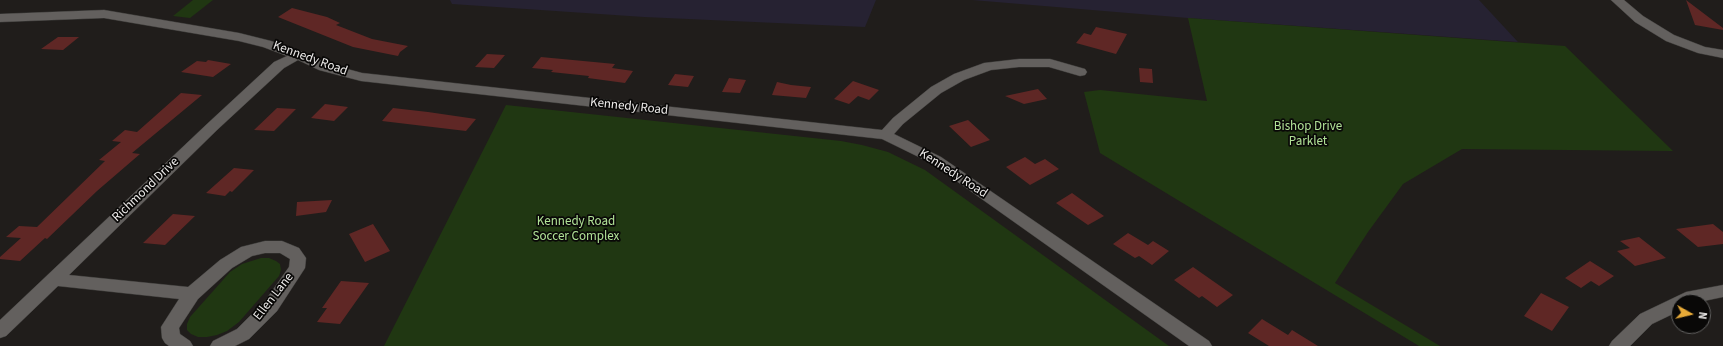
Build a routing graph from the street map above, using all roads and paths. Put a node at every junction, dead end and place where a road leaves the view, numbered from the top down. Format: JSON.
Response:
{"nodes":[{"id":1,"x":1617,"y":0,"type":"edge"},
{"id":2,"x":0,"y":18,"type":"edge"},
{"id":3,"x":1723,"y":54,"type":"edge"},
{"id":4,"x":298,"y":55,"type":"junction"},
{"id":5,"x":1080,"y":72,"type":"dead end"},
{"id":6,"x":885,"y":135,"type":"junction"},
{"id":7,"x":53,"y":280,"type":"junction"},
{"id":8,"x":1723,"y":291,"type":"edge"},
{"id":9,"x":192,"y":294,"type":"junction"},
{"id":10,"x":1708,"y":294,"type":"edge"},
{"id":11,"x":1671,"y":306,"type":"edge"},
{"id":12,"x":0,"y":332,"type":"edge"},
{"id":13,"x":184,"y":346,"type":"edge"},
{"id":14,"x":219,"y":346,"type":"edge"},
{"id":15,"x":1202,"y":346,"type":"edge"},
{"id":16,"x":1618,"y":346,"type":"edge"}],
"edges":[{"from":1,"to":3,"type":"street"},
{"from":2,"to":4,"type":"street","name":"Kennedy Road"},
{"from":4,"to":6,"type":"street","name":"Kennedy Road"},
{"from":4,"to":7,"type":"street","name":"Richmond Drive"},
{"from":5,"to":6,"type":"street"},
{"from":6,"to":15,"type":"street","name":"Kennedy Road"},
{"from":7,"to":9,"type":"street"},
{"from":7,"to":12,"type":"street","name":"Richmond Drive"},
{"from":8,"to":10,"type":"street"},
{"from":9,"to":13,"type":"street","name":"Ellen Lane"},
{"from":9,"to":14,"type":"street","name":"Ellen Lane"},
{"from":11,"to":16,"type":"street"}]}
